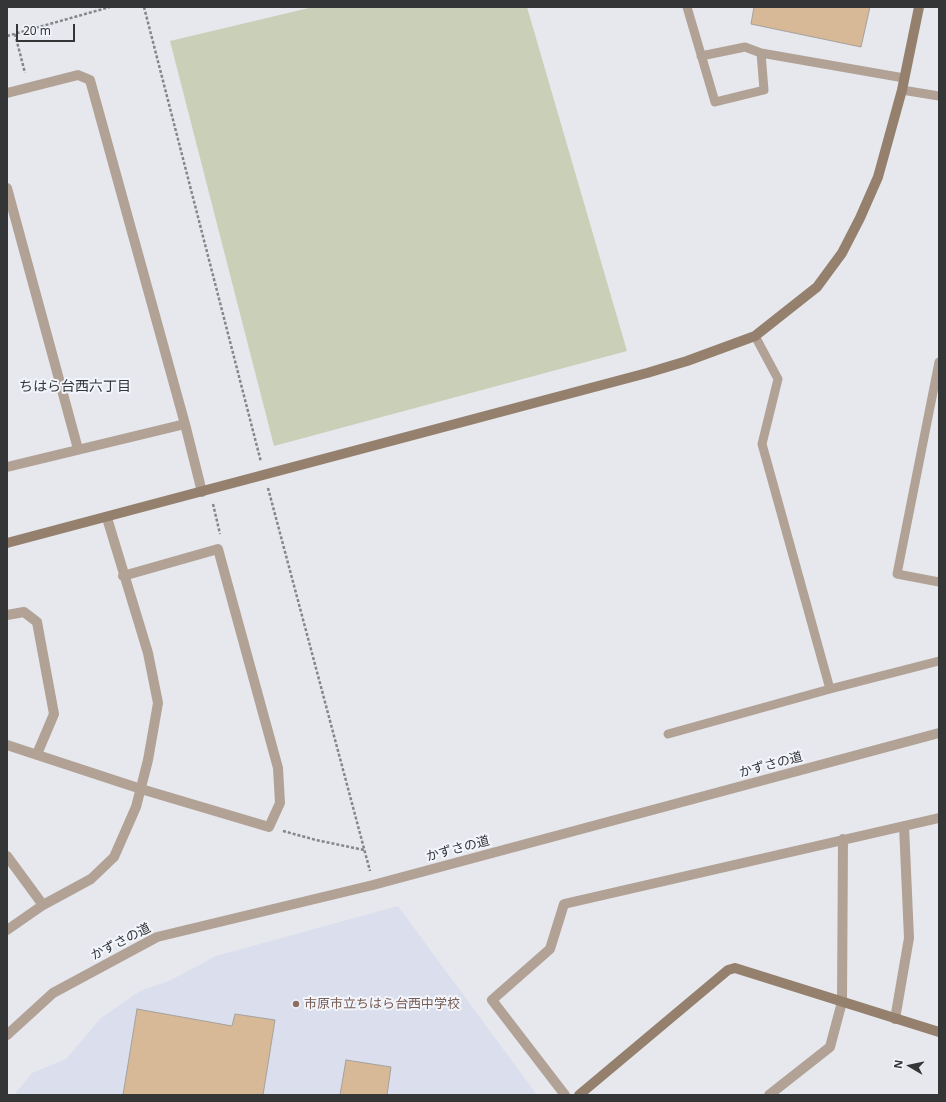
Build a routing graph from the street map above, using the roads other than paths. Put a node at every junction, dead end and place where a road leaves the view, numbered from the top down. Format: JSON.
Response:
{"nodes":[{"id":1,"x":687,"y":7,"type":"edge"},
{"id":2,"x":919,"y":7,"type":"edge"},
{"id":3,"x":761,"y":53,"type":"junction"},
{"id":4,"x":702,"y":56,"type":"junction"},
{"id":5,"x":904,"y":78,"type":"junction"},
{"id":6,"x":902,"y":90,"type":"junction"},
{"id":7,"x":7,"y":93,"type":"edge"},
{"id":8,"x":939,"y":96,"type":"edge"},
{"id":9,"x":7,"y":188,"type":"edge"},
{"id":10,"x":755,"y":336,"type":"junction"},
{"id":11,"x":939,"y":362,"type":"edge"},
{"id":12,"x":185,"y":424,"type":"junction"},
{"id":13,"x":78,"y":449,"type":"junction"},
{"id":14,"x":7,"y":468,"type":"edge"},
{"id":15,"x":205,"y":491,"type":"junction"},
{"id":16,"x":107,"y":518,"type":"junction"},
{"id":17,"x":7,"y":543,"type":"edge"},
{"id":18,"x":123,"y":576,"type":"junction"},
{"id":19,"x":939,"y":582,"type":"edge"},
{"id":20,"x":7,"y":615,"type":"edge"},
{"id":21,"x":939,"y":661,"type":"edge"},
{"id":22,"x":830,"y":689,"type":"junction"},
{"id":23,"x":939,"y":733,"type":"edge"},
{"id":24,"x":668,"y":734,"type":"dead end"},
{"id":25,"x":7,"y":745,"type":"edge"},
{"id":26,"x":37,"y":754,"type":"junction"},
{"id":27,"x":141,"y":789,"type":"junction"},
{"id":28,"x":939,"y":818,"type":"edge"},
{"id":29,"x":904,"y":826,"type":"junction"},
{"id":30,"x":843,"y":839,"type":"junction"},
{"id":31,"x":7,"y":856,"type":"edge"},
{"id":32,"x":43,"y":905,"type":"junction"},
{"id":33,"x":7,"y":930,"type":"edge"},
{"id":34,"x":842,"y":1002,"type":"junction"},
{"id":35,"x":895,"y":1019,"type":"junction"},
{"id":36,"x":939,"y":1032,"type":"edge"},
{"id":37,"x":7,"y":1035,"type":"edge"},
{"id":38,"x":565,"y":1095,"type":"edge"},
{"id":39,"x":579,"y":1095,"type":"edge"},
{"id":40,"x":769,"y":1095,"type":"edge"}],
"edges":[{"from":1,"to":4,"type":"lane"},
{"from":2,"to":5,"type":"street"},
{"from":3,"to":4,"type":"lane"},
{"from":3,"to":4,"type":"lane"},
{"from":3,"to":5,"type":"lane"},
{"from":5,"to":6,"type":"street"},
{"from":6,"to":8,"type":"lane"},
{"from":6,"to":10,"type":"street"},
{"from":7,"to":12,"type":"street"},
{"from":9,"to":13,"type":"street"},
{"from":10,"to":15,"type":"street"},
{"from":10,"to":22,"type":"lane"},
{"from":11,"to":19,"type":"lane"},
{"from":12,"to":13,"type":"street"},
{"from":12,"to":15,"type":"street"},
{"from":13,"to":14,"type":"street"},
{"from":15,"to":16,"type":"street"},
{"from":16,"to":17,"type":"street"},
{"from":16,"to":18,"type":"street"},
{"from":18,"to":27,"type":"street"},
{"from":18,"to":27,"type":"street"},
{"from":20,"to":26,"type":"street"},
{"from":21,"to":22,"type":"lane"},
{"from":22,"to":24,"type":"lane"},
{"from":23,"to":37,"type":"street","name":"かずさの道"},
{"from":25,"to":26,"type":"street"},
{"from":26,"to":27,"type":"street"},
{"from":27,"to":32,"type":"street"},
{"from":28,"to":29,"type":"street"},
{"from":29,"to":30,"type":"street"},
{"from":29,"to":35,"type":"street"},
{"from":30,"to":34,"type":"street"},
{"from":30,"to":38,"type":"street"},
{"from":31,"to":32,"type":"street"},
{"from":32,"to":33,"type":"street"},
{"from":34,"to":35,"type":"street"},
{"from":34,"to":39,"type":"street"},
{"from":34,"to":40,"type":"street"},
{"from":35,"to":36,"type":"street"}]}
